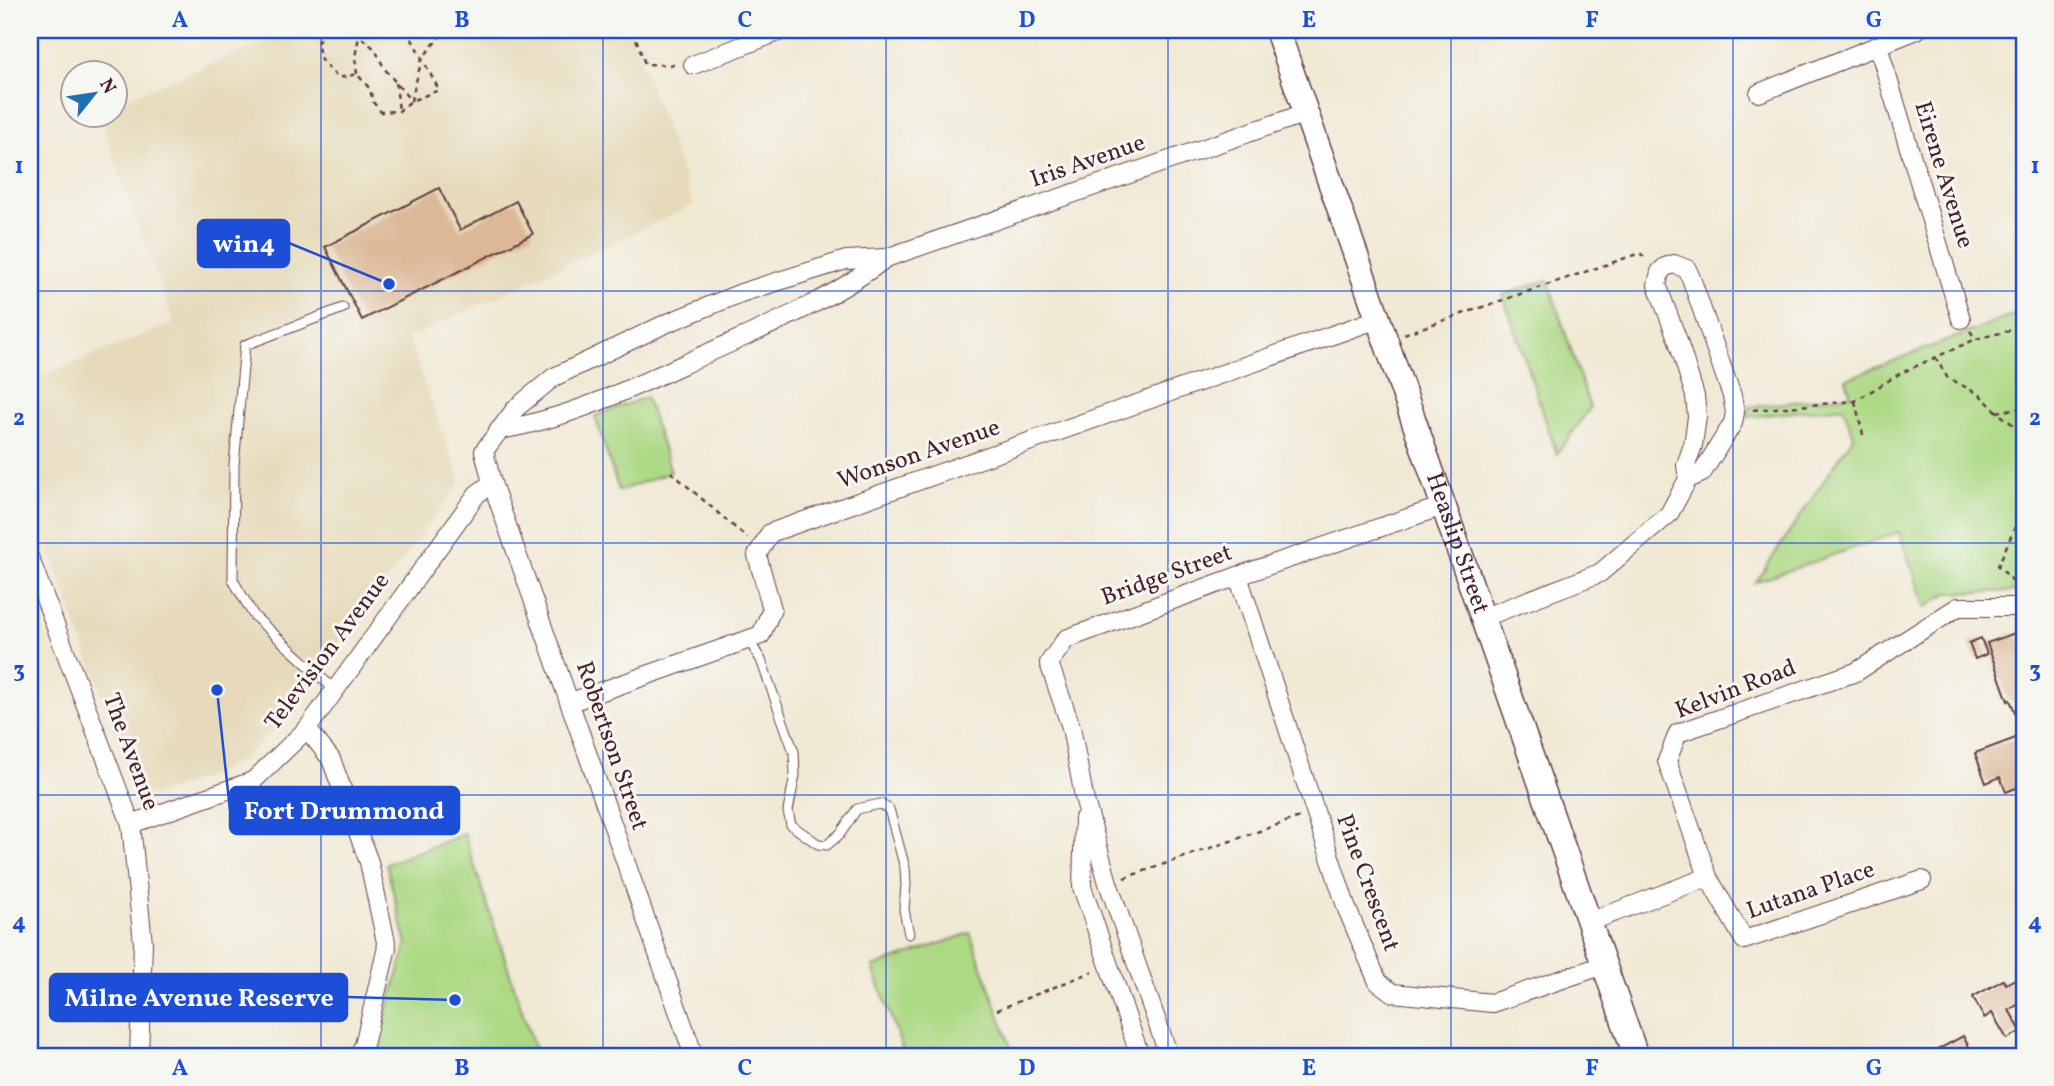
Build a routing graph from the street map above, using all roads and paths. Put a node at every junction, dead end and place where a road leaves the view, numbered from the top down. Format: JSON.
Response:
{"nodes":[{"id":1,"x":325,"y":30,"type":"edge"},
{"id":2,"x":357,"y":30,"type":"edge"},
{"id":3,"x":407,"y":30,"type":"edge"},
{"id":4,"x":445,"y":30,"type":"edge"},
{"id":5,"x":633,"y":30,"type":"edge"},
{"id":6,"x":783,"y":30,"type":"edge"},
{"id":7,"x":1278,"y":30,"type":"edge"},
{"id":8,"x":1917,"y":30,"type":"edge"},
{"id":9,"x":359,"y":36,"type":"junction"},
{"id":10,"x":1878,"y":46,"type":"junction"},
{"id":11,"x":422,"y":59,"type":"junction"},
{"id":12,"x":693,"y":65,"type":"joint"},
{"id":13,"x":357,"y":74,"type":"junction"},
{"id":14,"x":396,"y":83,"type":"junction"},
{"id":15,"x":1759,"y":93,"type":"dead end"},
{"id":16,"x":411,"y":101,"type":"junction"},
{"id":17,"x":399,"y":111,"type":"junction"},
{"id":18,"x":1306,"y":113,"type":"junction"},
{"id":19,"x":886,"y":258,"type":"junction"},
{"id":20,"x":1660,"y":272,"type":"junction"},
{"id":21,"x":343,"y":308,"type":"dead end"},
{"id":22,"x":1961,"y":319,"type":"joint"},
{"id":23,"x":2024,"y":327,"type":"edge"},
{"id":24,"x":1382,"y":330,"type":"junction"},
{"id":25,"x":1976,"y":339,"type":"junction"},
{"id":26,"x":1934,"y":358,"type":"junction"},
{"id":27,"x":1855,"y":401,"type":"junction"},
{"id":28,"x":2024,"y":407,"type":"edge"},
{"id":29,"x":1735,"y":412,"type":"junction"},
{"id":30,"x":1997,"y":412,"type":"junction"},
{"id":31,"x":499,"y":430,"type":"junction"},
{"id":32,"x":1864,"y":439,"type":"dead end"},
{"id":33,"x":2024,"y":446,"type":"edge"},
{"id":34,"x":484,"y":451,"type":"joint"},
{"id":35,"x":671,"y":472,"type":"dead end"},
{"id":36,"x":1688,"y":479,"type":"junction"},
{"id":37,"x":2024,"y":480,"type":"edge"},
{"id":38,"x":492,"y":482,"type":"junction"},
{"id":39,"x":1443,"y":506,"type":"junction"},
{"id":40,"x":761,"y":550,"type":"junction"},
{"id":41,"x":30,"y":559,"type":"edge"},
{"id":42,"x":1238,"y":576,"type":"junction"},
{"id":43,"x":2023,"y":607,"type":"edge"},
{"id":44,"x":1482,"y":618,"type":"junction"},
{"id":45,"x":748,"y":639,"type":"junction"},
{"id":46,"x":335,"y":690,"type":"junction"},
{"id":47,"x":571,"y":702,"type":"junction"},
{"id":48,"x":307,"y":729,"type":"junction"},
{"id":49,"x":1084,"y":797,"type":"junction"},
{"id":50,"x":1314,"y":813,"type":"junction"},
{"id":51,"x":131,"y":824,"type":"junction"},
{"id":52,"x":1708,"y":877,"type":"junction"},
{"id":53,"x":1922,"y":880,"type":"dead end"},
{"id":54,"x":1108,"y":883,"type":"junction"},
{"id":55,"x":1589,"y":922,"type":"junction"},
{"id":56,"x":909,"y":934,"type":"dead end"},
{"id":57,"x":1108,"y":965,"type":"junction"},
{"id":58,"x":1604,"y":965,"type":"junction"},
{"id":59,"x":997,"y":1010,"type":"dead end"},
{"id":60,"x":139,"y":1056,"type":"edge"},
{"id":61,"x":358,"y":1056,"type":"edge"},
{"id":62,"x":694,"y":1056,"type":"edge"},
{"id":63,"x":1140,"y":1056,"type":"edge"},
{"id":64,"x":1169,"y":1056,"type":"edge"},
{"id":65,"x":1636,"y":1056,"type":"edge"}],
"edges":[{"from":1,"to":13,"type":"path"},
{"from":2,"to":9,"type":"path"},
{"from":3,"to":11,"type":"path"},
{"from":4,"to":11,"type":"path"},
{"from":5,"to":12,"type":"path"},
{"from":6,"to":12,"type":"street"},
{"from":7,"to":18,"type":"street","name":"Heaslip Street"},
{"from":8,"to":10,"type":"street"},
{"from":9,"to":13,"type":"path"},
{"from":9,"to":14,"type":"path"},
{"from":10,"to":15,"type":"street"},
{"from":10,"to":22,"type":"street","name":"Eirene Avenue"},
{"from":11,"to":16,"type":"path"},
{"from":11,"to":16,"type":"path"},
{"from":13,"to":17,"type":"path"},
{"from":14,"to":16,"type":"path"},
{"from":14,"to":17,"type":"path"},
{"from":16,"to":17,"type":"path"},
{"from":18,"to":19,"type":"street","name":"Iris Avenue"},
{"from":18,"to":24,"type":"street","name":"Heaslip Street"},
{"from":19,"to":31,"type":"street","name":"Iris Avenue"},
{"from":19,"to":31,"type":"street","name":"Iris Avenue"},
{"from":20,"to":24,"type":"path"},
{"from":20,"to":29,"type":"street"},
{"from":20,"to":36,"type":"street"},
{"from":21,"to":46,"type":"lane"},
{"from":22,"to":25,"type":"path"},
{"from":23,"to":25,"type":"path"},
{"from":24,"to":39,"type":"street","name":"Heaslip Street"},
{"from":24,"to":40,"type":"street","name":"Wonson Avenue"},
{"from":25,"to":26,"type":"path"},
{"from":26,"to":27,"type":"path"},
{"from":26,"to":30,"type":"path"},
{"from":27,"to":29,"type":"path"},
{"from":27,"to":32,"type":"path"},
{"from":28,"to":30,"type":"path"},
{"from":29,"to":36,"type":"street"},
{"from":30,"to":33,"type":"path"},
{"from":31,"to":34,"type":"street","name":"Iris Avenue"},
{"from":34,"to":38,"type":"street","name":"Robertson Street"},
{"from":35,"to":40,"type":"path"},
{"from":36,"to":44,"type":"street"},
{"from":37,"to":43,"type":"path"},
{"from":38,"to":46,"type":"street","name":"Television Avenue"},
{"from":38,"to":47,"type":"street","name":"Robertson Street"},
{"from":39,"to":42,"type":"street","name":"Bridge Street"},
{"from":39,"to":44,"type":"street","name":"Heaslip Street"},
{"from":40,"to":45,"type":"street"},
{"from":41,"to":51,"type":"street","name":"The Avenue"},
{"from":42,"to":49,"type":"street","name":"Bridge Street"},
{"from":42,"to":50,"type":"street","name":"Pine Crescent"},
{"from":43,"to":52,"type":"street","name":"Kelvin Road"},
{"from":44,"to":55,"type":"street","name":"Heaslip Street"},
{"from":45,"to":47,"type":"street"},
{"from":45,"to":56,"type":"lane"},
{"from":46,"to":48,"type":"street","name":"Television Avenue"},
{"from":47,"to":62,"type":"street","name":"Robertson Street"},
{"from":48,"to":51,"type":"street","name":"Television Avenue"},
{"from":48,"to":61,"type":"street"},
{"from":49,"to":54,"type":"street","name":"Bridge Street"},
{"from":49,"to":57,"type":"street","name":"Bridge Street"},
{"from":50,"to":54,"type":"path"},
{"from":50,"to":58,"type":"street","name":"Pine Crescent"},
{"from":51,"to":60,"type":"street","name":"The Avenue"},
{"from":52,"to":53,"type":"street","name":"Lutana Place"},
{"from":52,"to":55,"type":"street"},
{"from":54,"to":64,"type":"street","name":"Bridge Street"},
{"from":55,"to":58,"type":"street","name":"Heaslip Street"},
{"from":57,"to":59,"type":"path"},
{"from":57,"to":63,"type":"street","name":"Bridge Street"},
{"from":58,"to":65,"type":"street","name":"Heaslip Street"}]}
